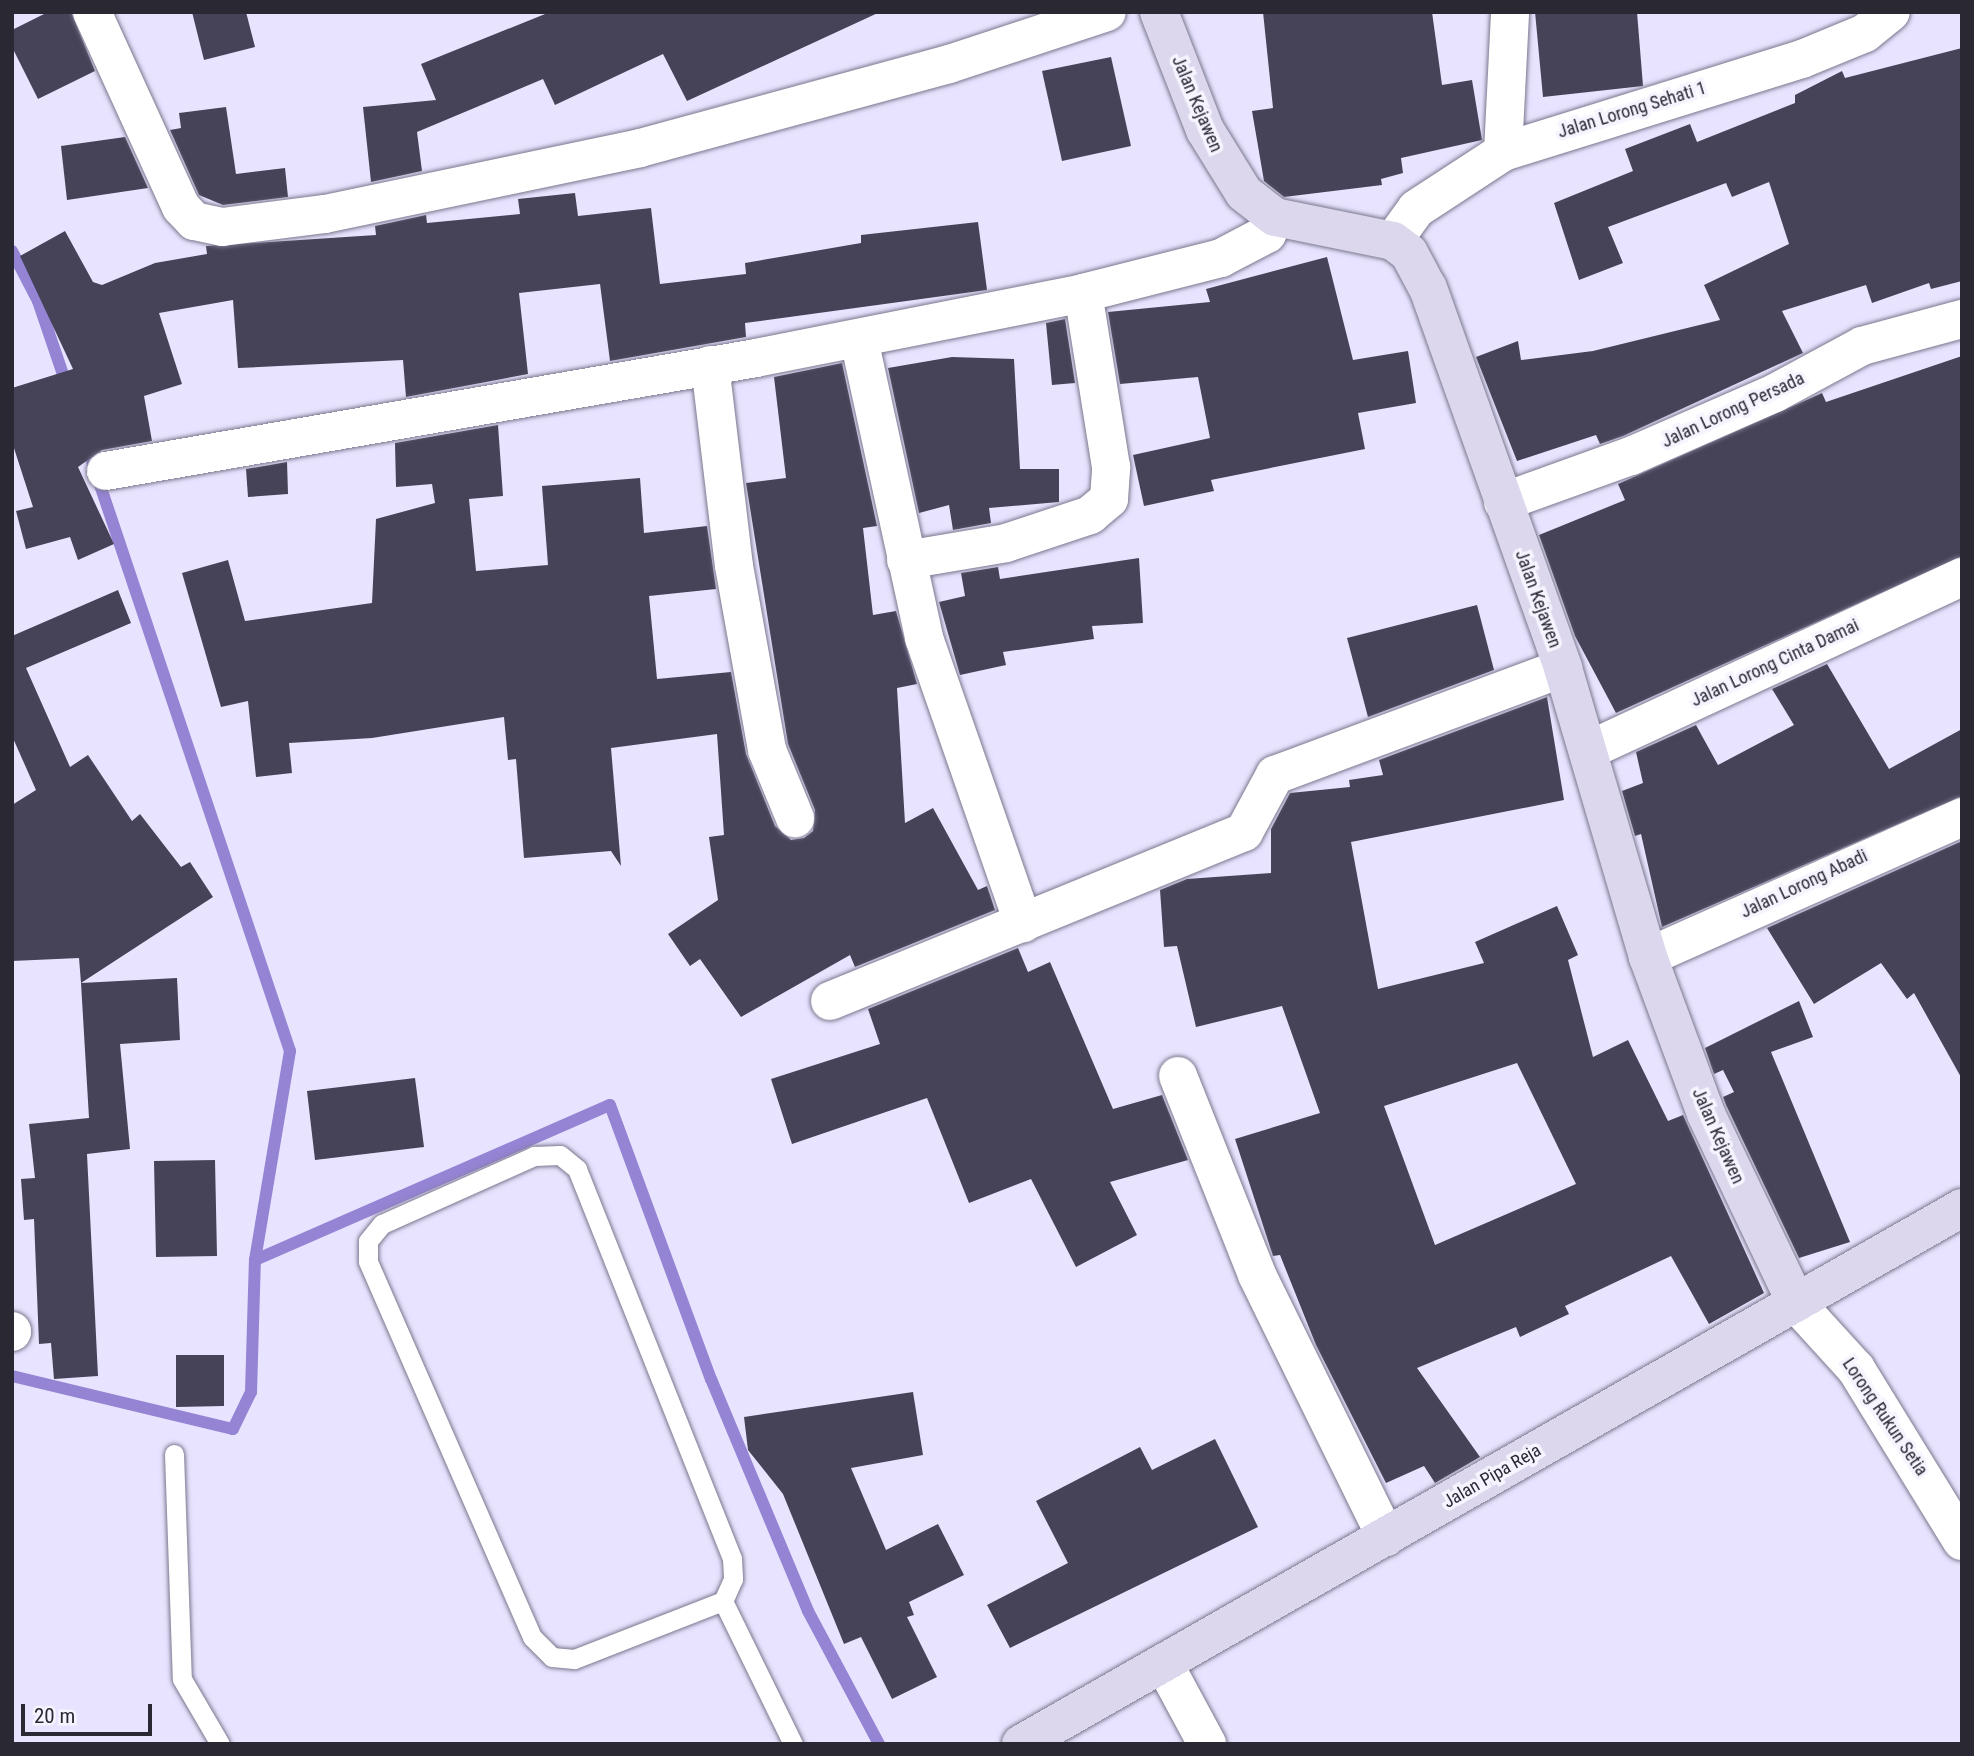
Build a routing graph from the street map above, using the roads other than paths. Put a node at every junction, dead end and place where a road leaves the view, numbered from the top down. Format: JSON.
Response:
{"nodes":[{"id":1,"x":92,"y":12,"type":"edge"},
{"id":2,"x":1107,"y":12,"type":"edge"},
{"id":3,"x":1159,"y":12,"type":"edge"},
{"id":4,"x":1510,"y":12,"type":"edge"},
{"id":5,"x":1891,"y":12,"type":"edge"},
{"id":6,"x":1503,"y":152,"type":"junction"},
{"id":7,"x":1275,"y":217,"type":"junction"},
{"id":8,"x":1393,"y":241,"type":"junction"},
{"id":9,"x":1083,"y":293,"type":"junction"},
{"id":10,"x":1962,"y":318,"type":"edge"},
{"id":11,"x":859,"y":339,"type":"junction"},
{"id":12,"x":710,"y":365,"type":"junction"},
{"id":13,"x":106,"y":471,"type":"dead end"},
{"id":14,"x":1503,"y":502,"type":"junction"},
{"id":15,"x":906,"y":560,"type":"junction"},
{"id":16,"x":1962,"y":577,"type":"edge"},
{"id":17,"x":1563,"y":668,"type":"junction"},
{"id":18,"x":1589,"y":750,"type":"junction"},
{"id":19,"x":1962,"y":817,"type":"edge"},
{"id":20,"x":795,"y":818,"type":"dead end"},
{"id":21,"x":1023,"y":923,"type":"junction"},
{"id":22,"x":1648,"y":957,"type":"junction"},
{"id":23,"x":830,"y":1001,"type":"dead end"},
{"id":24,"x":1178,"y":1076,"type":"dead end"},
{"id":25,"x":1962,"y":1208,"type":"edge"},
{"id":26,"x":1796,"y":1303,"type":"junction"},
{"id":27,"x":174,"y":1454,"type":"dead end"},
{"id":28,"x":1387,"y":1537,"type":"junction"},
{"id":29,"x":1962,"y":1541,"type":"edge"},
{"id":30,"x":723,"y":1601,"type":"junction"},
{"id":31,"x":1164,"y":1664,"type":"junction"},
{"id":32,"x":220,"y":1744,"type":"edge"},
{"id":33,"x":793,"y":1744,"type":"edge"},
{"id":34,"x":1021,"y":1744,"type":"edge"},
{"id":35,"x":1207,"y":1744,"type":"edge"}],
"edges":[{"from":1,"to":2,"type":"street"},
{"from":3,"to":7,"type":"street","name":"Jalan Kejawen"},
{"from":4,"to":6,"type":"street"},
{"from":5,"to":6,"type":"street","name":"Jalan Lorong Sehati 1"},
{"from":6,"to":8,"type":"street","name":"Jalan Lorong Sehati 1"},
{"from":7,"to":8,"type":"street","name":"Jalan Kejawen"},
{"from":7,"to":9,"type":"street"},
{"from":8,"to":14,"type":"street","name":"Jalan Kejawen"},
{"from":9,"to":11,"type":"street"},
{"from":9,"to":15,"type":"street"},
{"from":10,"to":14,"type":"street","name":"Jalan Lorong Persada"},
{"from":11,"to":12,"type":"street"},
{"from":11,"to":15,"type":"street"},
{"from":12,"to":13,"type":"street"},
{"from":12,"to":20,"type":"street"},
{"from":14,"to":17,"type":"street","name":"Jalan Kejawen"},
{"from":15,"to":21,"type":"street"},
{"from":16,"to":18,"type":"street","name":"Jalan Lorong Cinta Damai"},
{"from":17,"to":18,"type":"street","name":"Jalan Kejawen"},
{"from":17,"to":21,"type":"street"},
{"from":18,"to":22,"type":"street","name":"Jalan Kejawen"},
{"from":19,"to":22,"type":"street","name":"Jalan Lorong Abadi"},
{"from":21,"to":23,"type":"street"},
{"from":22,"to":26,"type":"street","name":"Jalan Kejawen"},
{"from":24,"to":28,"type":"street"},
{"from":25,"to":26,"type":"street","name":"Jalan Pipa Reja"},
{"from":26,"to":28,"type":"street","name":"Jalan Pipa Reja"},
{"from":26,"to":29,"type":"street","name":"Lorong Rukun Setia"},
{"from":27,"to":32,"type":"lane"},
{"from":28,"to":31,"type":"street","name":"Jalan Pipa Reja"},
{"from":30,"to":30,"type":"lane"},
{"from":30,"to":33,"type":"lane"},
{"from":31,"to":34,"type":"street","name":"Jalan Pipa Reja"},
{"from":31,"to":35,"type":"street"}]}
